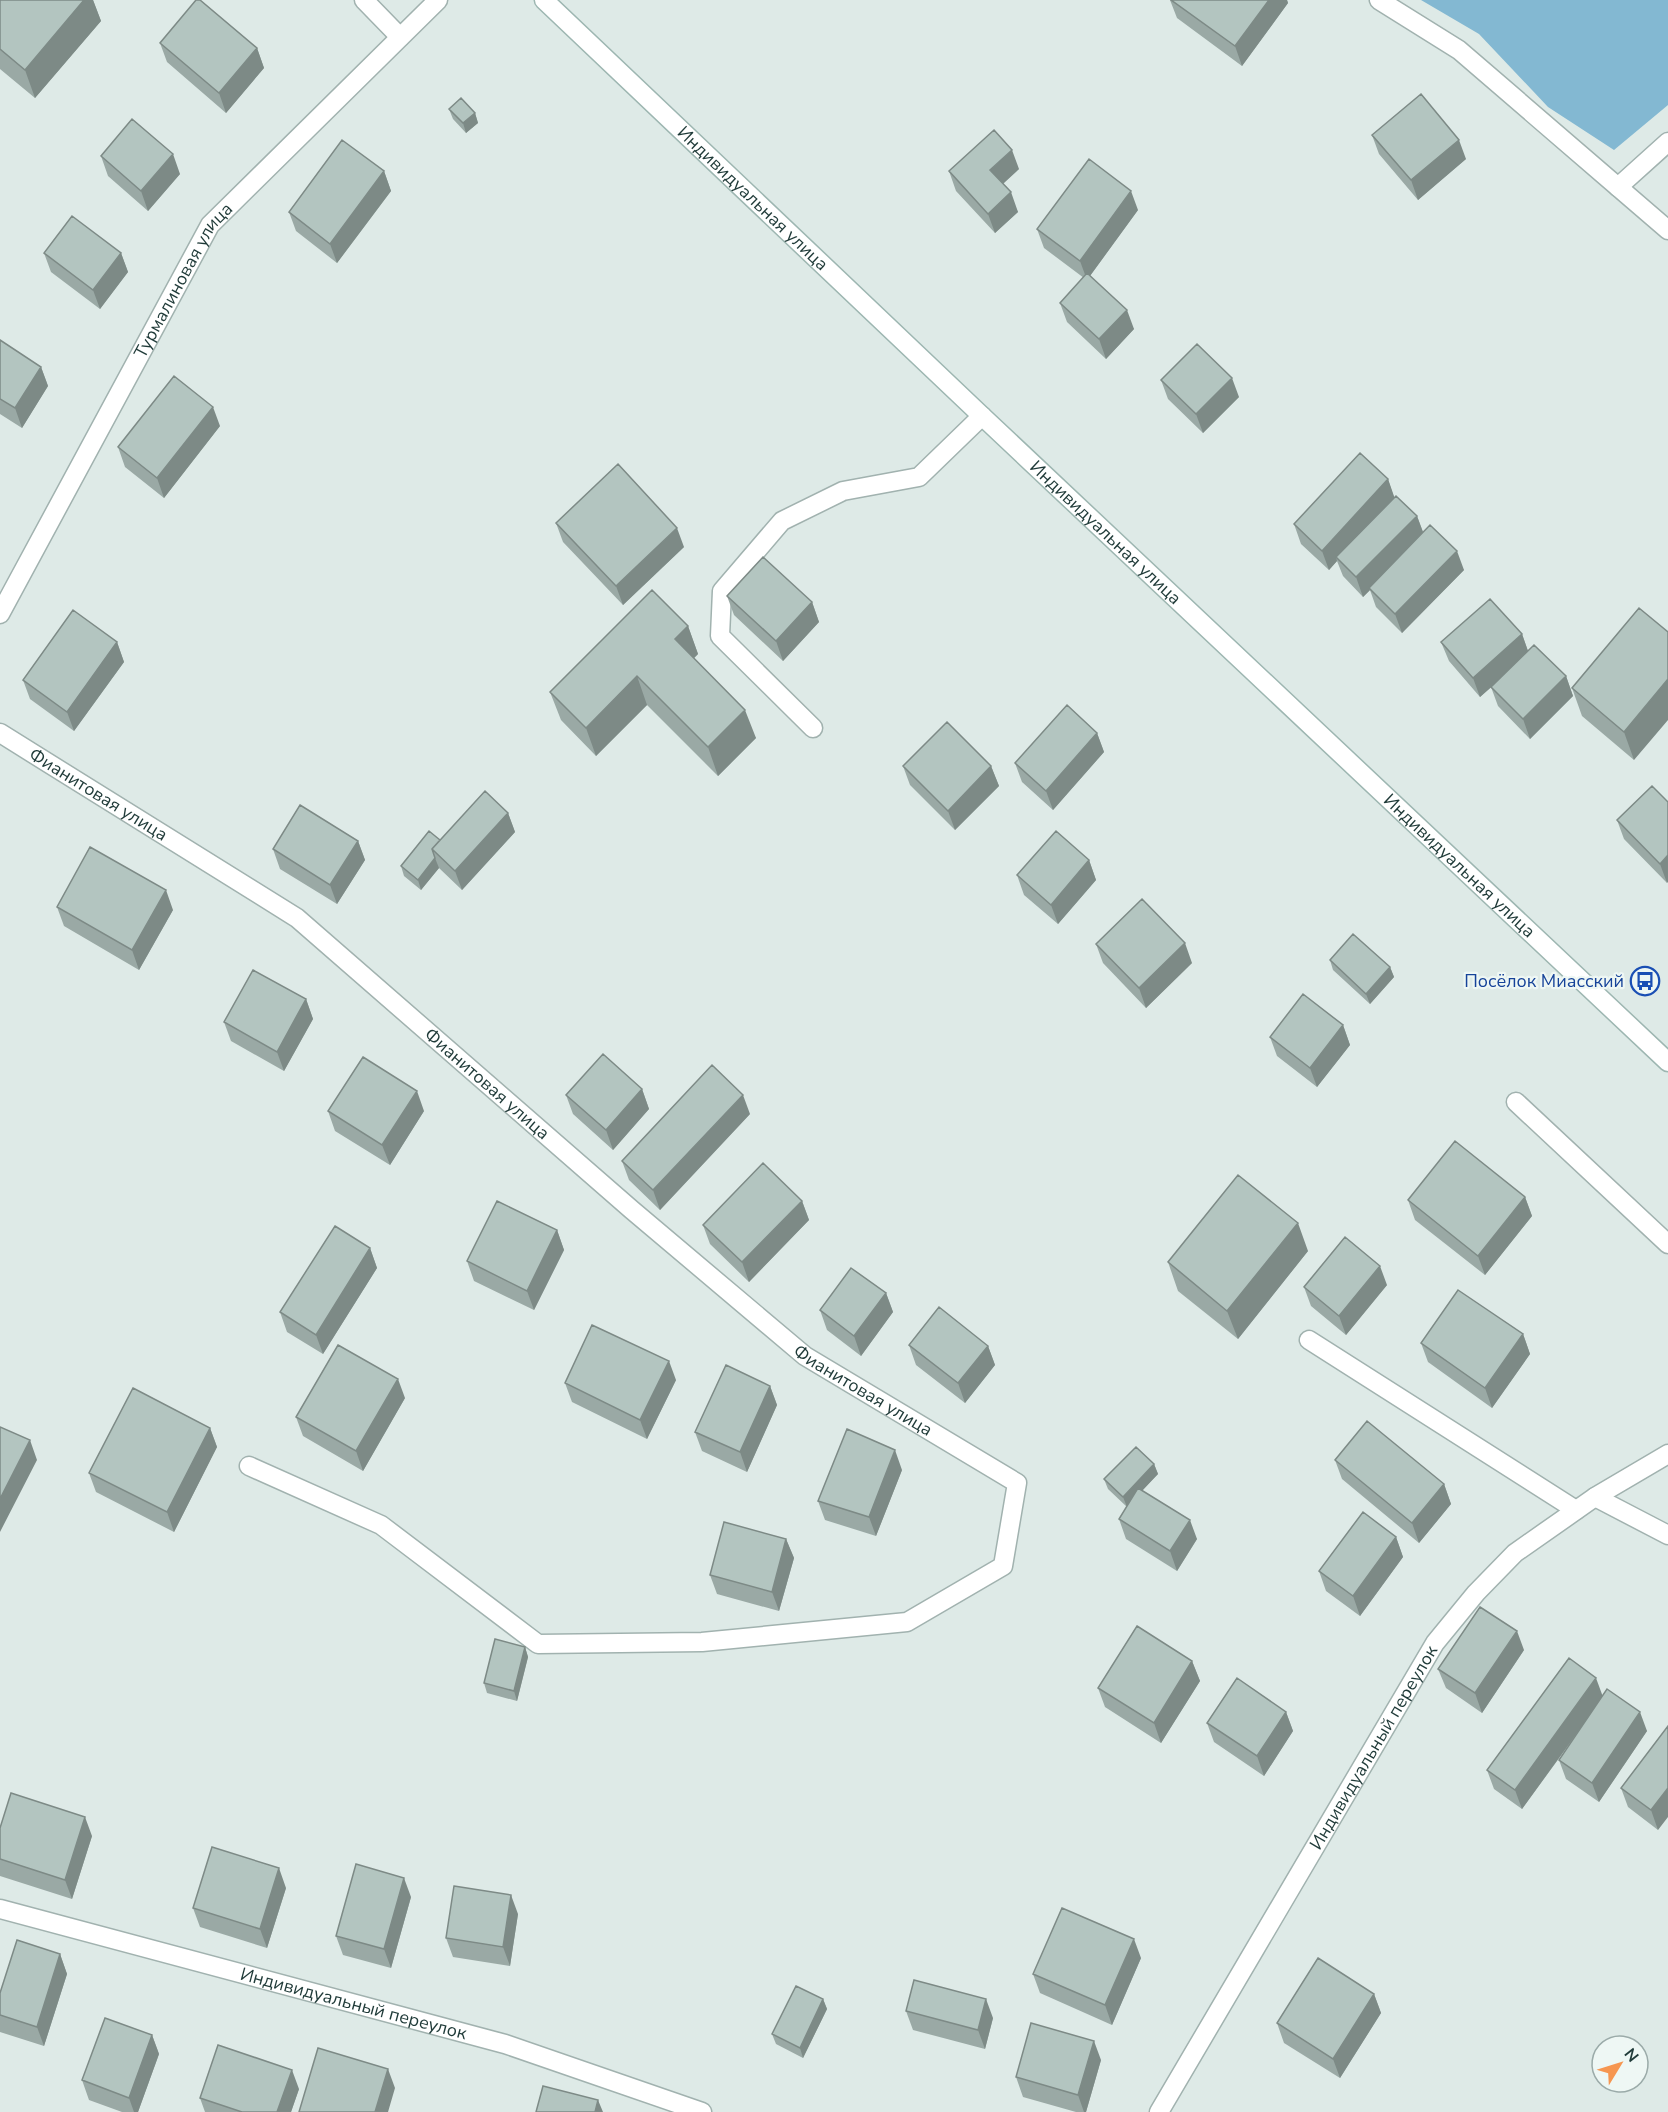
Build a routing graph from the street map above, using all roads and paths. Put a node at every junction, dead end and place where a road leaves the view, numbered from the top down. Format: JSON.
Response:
{"nodes":[{"id":1,"x":364,"y":0,"type":"edge"},
{"id":2,"x":438,"y":0,"type":"edge"},
{"id":3,"x":544,"y":0,"type":"edge"},
{"id":4,"x":1379,"y":0,"type":"edge"},
{"id":5,"x":400,"y":37,"type":"junction"},
{"id":6,"x":1668,"y":142,"type":"edge"},
{"id":7,"x":1618,"y":187,"type":"junction"},
{"id":8,"x":1668,"y":230,"type":"edge"},
{"id":9,"x":982,"y":416,"type":"junction"},
{"id":10,"x":0,"y":614,"type":"edge"},
{"id":11,"x":813,"y":728,"type":"dead end"},
{"id":12,"x":0,"y":733,"type":"edge"},
{"id":13,"x":1668,"y":1062,"type":"edge"},
{"id":14,"x":1516,"y":1102,"type":"dead end"},
{"id":15,"x":1668,"y":1244,"type":"edge"},
{"id":16,"x":1309,"y":1340,"type":"dead end"},
{"id":17,"x":1668,"y":1454,"type":"edge"},
{"id":18,"x":249,"y":1466,"type":"dead end"},
{"id":19,"x":1595,"y":1497,"type":"junction"},
{"id":20,"x":1576,"y":1510,"type":"junction"},
{"id":21,"x":1668,"y":1535,"type":"edge"},
{"id":22,"x":0,"y":1909,"type":"edge"},
{"id":23,"x":702,"y":2112,"type":"edge"},
{"id":24,"x":1159,"y":2112,"type":"edge"}],
"edges":[{"from":1,"to":5,"type":"street"},
{"from":2,"to":5,"type":"street","name":"Турмалиновая улица"},
{"from":3,"to":9,"type":"street","name":"Индивидуальная улица"},
{"from":4,"to":7,"type":"street"},
{"from":5,"to":10,"type":"street","name":"Турмалиновая улица"},
{"from":6,"to":7,"type":"street"},
{"from":7,"to":8,"type":"street"},
{"from":9,"to":11,"type":"street"},
{"from":9,"to":13,"type":"street","name":"Индивидуальная улица"},
{"from":12,"to":18,"type":"street","name":"Фианитовая улица"},
{"from":14,"to":15,"type":"street"},
{"from":16,"to":20,"type":"street"},
{"from":17,"to":19,"type":"street","name":"Индивидуальный переулок"},
{"from":19,"to":20,"type":"street","name":"Индивидуальный переулок"},
{"from":19,"to":21,"type":"street"},
{"from":20,"to":24,"type":"street","name":"Индивидуальный переулок"},
{"from":22,"to":23,"type":"street","name":"Индивидуальный переулок"}]}
